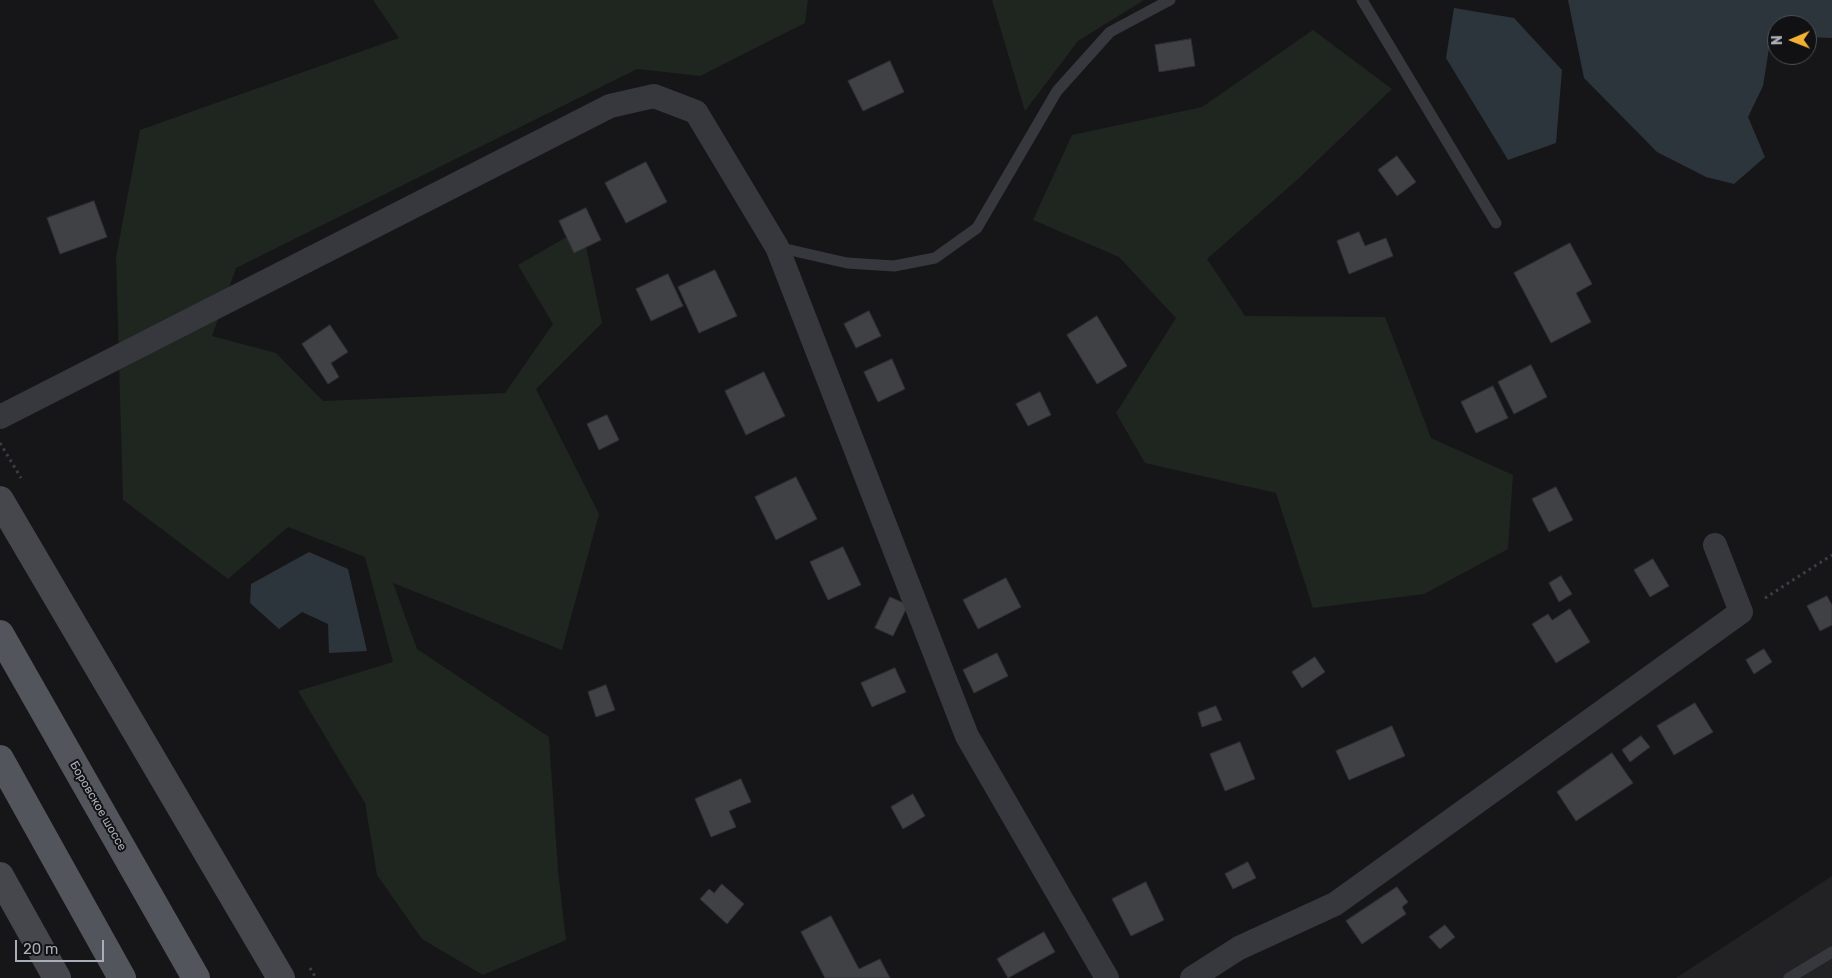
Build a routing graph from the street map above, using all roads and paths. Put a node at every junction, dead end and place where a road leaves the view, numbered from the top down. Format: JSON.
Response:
{"nodes":[{"id":1,"x":1170,"y":0,"type":"edge"},
{"id":2,"x":1362,"y":0,"type":"edge"},
{"id":3,"x":1496,"y":223,"type":"dead end"},
{"id":4,"x":778,"y":247,"type":"junction"},
{"id":5,"x":0,"y":417,"type":"edge"},
{"id":6,"x":0,"y":500,"type":"edge"},
{"id":7,"x":1715,"y":545,"type":"dead end"},
{"id":8,"x":1832,"y":555,"type":"edge"},
{"id":9,"x":1741,"y":612,"type":"junction"},
{"id":10,"x":2,"y":637,"type":"edge"},
{"id":11,"x":0,"y":759,"type":"edge"},
{"id":12,"x":0,"y":876,"type":"edge"},
{"id":13,"x":1832,"y":952,"type":"edge"},
{"id":14,"x":57,"y":978,"type":"edge"},
{"id":15,"x":122,"y":978,"type":"edge"},
{"id":16,"x":196,"y":978,"type":"edge"},
{"id":17,"x":281,"y":978,"type":"edge"},
{"id":18,"x":1107,"y":978,"type":"edge"},
{"id":19,"x":1192,"y":978,"type":"edge"},
{"id":20,"x":1789,"y":978,"type":"edge"}],
"edges":[{"from":1,"to":4,"type":"lane"},
{"from":2,"to":3,"type":"lane"},
{"from":4,"to":5,"type":"street"},
{"from":4,"to":18,"type":"street"},
{"from":6,"to":17,"type":"main road"},
{"from":7,"to":9,"type":"street"},
{"from":8,"to":9,"type":"path"},
{"from":9,"to":19,"type":"street"},
{"from":10,"to":16,"type":"main road","name":"Боровское шоссе"},
{"from":11,"to":15,"type":"main road"},
{"from":12,"to":14,"type":"main road"},
{"from":13,"to":20,"type":"lane"}]}
